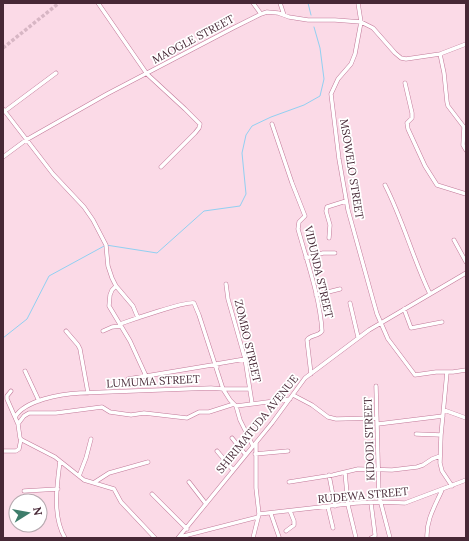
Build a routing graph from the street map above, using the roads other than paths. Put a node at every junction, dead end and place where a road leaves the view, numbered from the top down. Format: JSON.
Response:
{"nodes":[{"id":1,"x":98,"y":3,"type":"edge"},
{"id":2,"x":253,"y":3,"type":"edge"},
{"id":3,"x":280,"y":3,"type":"edge"},
{"id":4,"x":358,"y":3,"type":"edge"},
{"id":5,"x":261,"y":14,"type":"junction"},
{"id":6,"x":284,"y":15,"type":"junction"},
{"id":7,"x":361,"y":22,"type":"junction"},
{"id":8,"x":466,"y":44,"type":"edge"},
{"id":9,"x":440,"y":54,"type":"junction"},
{"id":10,"x":56,"y":73,"type":"dead end"},
{"id":11,"x":147,"y":74,"type":"junction"},
{"id":12,"x":405,"y":83,"type":"dead end"},
{"id":13,"x":4,"y":110,"type":"edge"},
{"id":14,"x":272,"y":124,"type":"dead end"},
{"id":15,"x":26,"y":140,"type":"junction"},
{"id":16,"x":466,"y":150,"type":"edge"},
{"id":17,"x":3,"y":157,"type":"edge"},
{"id":18,"x":161,"y":167,"type":"dead end"},
{"id":19,"x":385,"y":185,"type":"dead end"},
{"id":20,"x":466,"y":194,"type":"edge"},
{"id":21,"x":346,"y":201,"type":"junction"},
{"id":22,"x":328,"y":238,"type":"dead end"},
{"id":23,"x":454,"y":240,"type":"dead end"},
{"id":24,"x":335,"y":253,"type":"dead end"},
{"id":25,"x":306,"y":258,"type":"junction"},
{"id":26,"x":466,"y":262,"type":"edge"},
{"id":27,"x":466,"y":273,"type":"edge"},
{"id":28,"x":226,"y":284,"type":"dead end"},
{"id":29,"x":116,"y":286,"type":"junction"},
{"id":30,"x":340,"y":289,"type":"dead end"},
{"id":31,"x":430,"y":294,"type":"junction"},
{"id":32,"x":316,"y":296,"type":"junction"},
{"id":33,"x":350,"y":302,"type":"dead end"},
{"id":34,"x":404,"y":309,"type":"junction"},
{"id":35,"x":138,"y":318,"type":"junction"},
{"id":36,"x":442,"y":322,"type":"dead end"},
{"id":37,"x":380,"y":323,"type":"junction"},
{"id":38,"x":120,"y":325,"type":"junction"},
{"id":39,"x":66,"y":331,"type":"dead end"},
{"id":40,"x":103,"y":331,"type":"dead end"},
{"id":41,"x":358,"y":337,"type":"junction"},
{"id":42,"x":245,"y":358,"type":"junction"},
{"id":43,"x":216,"y":366,"type":"junction"},
{"id":44,"x":466,"y":370,"type":"edge"},
{"id":45,"x":25,"y":371,"type":"dead end"},
{"id":46,"x":447,"y":372,"type":"junction"},
{"id":47,"x":311,"y":374,"type":"junction"},
{"id":48,"x":146,"y":376,"type":"junction"},
{"id":49,"x":128,"y":379,"type":"dead end"},
{"id":50,"x":376,"y":386,"type":"dead end"},
{"id":51,"x":223,"y":389,"type":"junction"},
{"id":52,"x":250,"y":389,"type":"junction"},
{"id":53,"x":11,"y":391,"type":"dead end"},
{"id":54,"x":88,"y":393,"type":"junction"},
{"id":55,"x":293,"y":395,"type":"junction"},
{"id":56,"x":290,"y":399,"type":"junction"},
{"id":57,"x":39,"y":401,"type":"junction"},
{"id":58,"x":252,"y":403,"type":"junction"},
{"id":59,"x":235,"y":405,"type":"junction"},
{"id":60,"x":444,"y":410,"type":"junction"},
{"id":61,"x":443,"y":416,"type":"junction"},
{"id":62,"x":15,"y":418,"type":"junction"},
{"id":63,"x":377,"y":418,"type":"junction"},
{"id":64,"x":466,"y":418,"type":"edge"},
{"id":65,"x":18,"y":424,"type":"junction"},
{"id":66,"x":378,"y":424,"type":"junction"},
{"id":67,"x":416,"y":434,"type":"dead end"},
{"id":68,"x":441,"y":435,"type":"junction"},
{"id":69,"x":20,"y":438,"type":"junction"},
{"id":70,"x":232,"y":438,"type":"dead end"},
{"id":71,"x":91,"y":439,"type":"dead end"},
{"id":72,"x":254,"y":444,"type":"junction"},
{"id":73,"x":3,"y":451,"type":"edge"},
{"id":74,"x":217,"y":451,"type":"dead end"},
{"id":75,"x":288,"y":451,"type":"dead end"},
{"id":76,"x":246,"y":454,"type":"junction"},
{"id":77,"x":255,"y":454,"type":"junction"},
{"id":78,"x":440,"y":456,"type":"junction"},
{"id":79,"x":60,"y":461,"type":"junction"},
{"id":80,"x":148,"y":462,"type":"dead end"},
{"id":81,"x":232,"y":470,"type":"junction"},
{"id":82,"x":379,"y":470,"type":"junction"},
{"id":83,"x":345,"y":472,"type":"junction"},
{"id":84,"x":78,"y":476,"type":"junction"},
{"id":85,"x":329,"y":476,"type":"junction"},
{"id":86,"x":466,"y":480,"type":"edge"},
{"id":87,"x":95,"y":482,"type":"junction"},
{"id":88,"x":189,"y":482,"type":"dead end"},
{"id":89,"x":289,"y":482,"type":"dead end"},
{"id":90,"x":452,"y":486,"type":"junction"},
{"id":91,"x":58,"y":489,"type":"junction"},
{"id":92,"x":442,"y":490,"type":"junction"},
{"id":93,"x":24,"y":491,"type":"dead end"},
{"id":94,"x":152,"y":494,"type":"dead end"},
{"id":95,"x":380,"y":502,"type":"junction"},
{"id":96,"x":371,"y":503,"type":"junction"},
{"id":97,"x":206,"y":504,"type":"junction"},
{"id":98,"x":348,"y":504,"type":"junction"},
{"id":99,"x":335,"y":506,"type":"junction"},
{"id":100,"x":328,"y":507,"type":"junction"},
{"id":101,"x":290,"y":511,"type":"junction"},
{"id":102,"x":271,"y":514,"type":"junction"},
{"id":103,"x":259,"y":516,"type":"junction"},
{"id":104,"x":333,"y":528,"type":"dead end"},
{"id":105,"x":187,"y":529,"type":"junction"},
{"id":106,"x":286,"y":531,"type":"dead end"},
{"id":107,"x":355,"y":536,"type":"edge"},
{"id":108,"x":279,"y":537,"type":"dead end"},
{"id":109,"x":65,"y":538,"type":"edge"},
{"id":110,"x":155,"y":538,"type":"edge"},
{"id":111,"x":179,"y":538,"type":"edge"},
{"id":112,"x":253,"y":538,"type":"edge"},
{"id":113,"x":352,"y":538,"type":"edge"},
{"id":114,"x":371,"y":538,"type":"edge"},
{"id":115,"x":390,"y":538,"type":"edge"},
{"id":116,"x":427,"y":538,"type":"edge"}],
"edges":[{"from":1,"to":11,"type":"street"},
{"from":2,"to":5,"type":"street"},
{"from":3,"to":6,"type":"street"},
{"from":4,"to":7,"type":"street","name":"MSOWELO STREET"},
{"from":5,"to":6,"type":"street","name":"MAOGLE STREET"},
{"from":5,"to":11,"type":"street","name":"MAOGLE STREET"},
{"from":6,"to":7,"type":"street","name":"MAOGLE STREET"},
{"from":7,"to":9,"type":"street","name":"MAOGLE STREET"},
{"from":7,"to":21,"type":"street","name":"MSOWELO STREET"},
{"from":8,"to":9,"type":"street","name":"MAOGLE STREET"},
{"from":9,"to":16,"type":"street"},
{"from":10,"to":13,"type":"street"},
{"from":11,"to":15,"type":"street","name":"MAOGLE STREET"},
{"from":11,"to":18,"type":"street"},
{"from":12,"to":20,"type":"street"},
{"from":13,"to":15,"type":"street"},
{"from":14,"to":25,"type":"street","name":"VIDUNDA STREET"},
{"from":15,"to":17,"type":"street","name":"MAOGLE STREET"},
{"from":15,"to":29,"type":"street"},
{"from":19,"to":31,"type":"street"},
{"from":21,"to":22,"type":"street"},
{"from":21,"to":37,"type":"street","name":"MSOWELO STREET"},
{"from":23,"to":26,"type":"street"},
{"from":24,"to":25,"type":"street"},
{"from":25,"to":32,"type":"street","name":"VIDUNDA STREET"},
{"from":27,"to":31,"type":"street","name":"SHIRIMATUDA AVENUE"},
{"from":28,"to":42,"type":"street","name":"ZOMBO STREET"},
{"from":29,"to":35,"type":"street"},
{"from":29,"to":38,"type":"street"},
{"from":30,"to":32,"type":"street"},
{"from":31,"to":34,"type":"street","name":"SHIRIMATUDA AVENUE"},
{"from":32,"to":47,"type":"street","name":"VIDUNDA STREET"},
{"from":33,"to":41,"type":"street"},
{"from":34,"to":36,"type":"street"},
{"from":34,"to":37,"type":"street","name":"SHIRIMATUDA AVENUE"},
{"from":35,"to":38,"type":"street"},
{"from":35,"to":43,"type":"street"},
{"from":37,"to":41,"type":"street","name":"SHIRIMATUDA AVENUE"},
{"from":37,"to":46,"type":"street","name":"MSOWELO STREET"},
{"from":38,"to":40,"type":"street"},
{"from":38,"to":48,"type":"street"},
{"from":39,"to":54,"type":"street"},
{"from":41,"to":47,"type":"street","name":"SHIRIMATUDA AVENUE"},
{"from":42,"to":43,"type":"street"},
{"from":42,"to":52,"type":"street","name":"ZOMBO STREET"},
{"from":43,"to":48,"type":"street"},
{"from":43,"to":51,"type":"street"},
{"from":44,"to":46,"type":"street"},
{"from":45,"to":57,"type":"street"},
{"from":46,"to":60,"type":"street"},
{"from":47,"to":55,"type":"street","name":"SHIRIMATUDA AVENUE"},
{"from":48,"to":49,"type":"street"},
{"from":50,"to":63,"type":"street","name":"KIDODI STREET"},
{"from":51,"to":52,"type":"street","name":"LUMUMA STREET"},
{"from":51,"to":54,"type":"street","name":"LUMUMA STREET"},
{"from":51,"to":59,"type":"street"},
{"from":52,"to":58,"type":"street","name":"ZOMBO STREET"},
{"from":53,"to":62,"type":"street"},
{"from":54,"to":57,"type":"street","name":"LUMUMA STREET"},
{"from":55,"to":56,"type":"street","name":"SHIRIMATUDA AVENUE"},
{"from":55,"to":63,"type":"street"},
{"from":56,"to":58,"type":"street"},
{"from":56,"to":72,"type":"street","name":"SHIRIMATUDA AVENUE"},
{"from":57,"to":62,"type":"street","name":"LUMUMA STREET"},
{"from":58,"to":59,"type":"street"},
{"from":59,"to":65,"type":"street"},
{"from":59,"to":72,"type":"street"},
{"from":60,"to":61,"type":"street"},
{"from":60,"to":64,"type":"street"},
{"from":61,"to":66,"type":"street"},
{"from":61,"to":68,"type":"street"},
{"from":62,"to":65,"type":"street"},
{"from":63,"to":66,"type":"street","name":"KIDODI STREET"},
{"from":65,"to":69,"type":"street"},
{"from":66,"to":82,"type":"street","name":"KIDODI STREET"},
{"from":67,"to":68,"type":"street"},
{"from":68,"to":78,"type":"street"},
{"from":69,"to":73,"type":"street"},
{"from":69,"to":79,"type":"street"},
{"from":70,"to":76,"type":"street"},
{"from":71,"to":84,"type":"street"},
{"from":72,"to":76,"type":"street","name":"SHIRIMATUDA AVENUE"},
{"from":72,"to":77,"type":"street"},
{"from":74,"to":81,"type":"street"},
{"from":75,"to":77,"type":"street"},
{"from":76,"to":81,"type":"street","name":"SHIRIMATUDA AVENUE"},
{"from":77,"to":103,"type":"street"},
{"from":78,"to":82,"type":"street"},
{"from":78,"to":90,"type":"street"},
{"from":79,"to":84,"type":"street"},
{"from":79,"to":91,"type":"street"},
{"from":80,"to":87,"type":"street"},
{"from":81,"to":97,"type":"street","name":"SHIRIMATUDA AVENUE"},
{"from":82,"to":83,"type":"street"},
{"from":82,"to":95,"type":"street","name":"KIDODI STREET"},
{"from":83,"to":85,"type":"street"},
{"from":83,"to":98,"type":"street"},
{"from":84,"to":87,"type":"street"},
{"from":85,"to":89,"type":"street"},
{"from":85,"to":99,"type":"street"},
{"from":86,"to":90,"type":"street","name":"RUDEWA STREET"},
{"from":87,"to":110,"type":"street"},
{"from":88,"to":97,"type":"street"},
{"from":90,"to":92,"type":"street","name":"RUDEWA STREET"},
{"from":91,"to":93,"type":"street"},
{"from":91,"to":109,"type":"street"},
{"from":92,"to":95,"type":"street","name":"RUDEWA STREET"},
{"from":92,"to":116,"type":"street"},
{"from":94,"to":105,"type":"street"},
{"from":95,"to":96,"type":"street","name":"RUDEWA STREET"},
{"from":95,"to":115,"type":"street","name":"KIDODI STREET"},
{"from":96,"to":98,"type":"street","name":"RUDEWA STREET"},
{"from":96,"to":114,"type":"street"},
{"from":97,"to":105,"type":"street","name":"SHIRIMATUDA AVENUE"},
{"from":98,"to":99,"type":"street","name":"RUDEWA STREET"},
{"from":98,"to":107,"type":"street"},
{"from":99,"to":100,"type":"street","name":"RUDEWA STREET"},
{"from":100,"to":101,"type":"street","name":"RUDEWA STREET"},
{"from":100,"to":104,"type":"street"},
{"from":101,"to":102,"type":"street","name":"RUDEWA STREET"},
{"from":101,"to":106,"type":"street"},
{"from":102,"to":103,"type":"street","name":"RUDEWA STREET"},
{"from":102,"to":108,"type":"street"},
{"from":103,"to":111,"type":"street","name":"RUDEWA STREET"},
{"from":103,"to":112,"type":"street"},
{"from":105,"to":111,"type":"street","name":"SHIRIMATUDA AVENUE"},
{"from":107,"to":113,"type":"street"}]}
